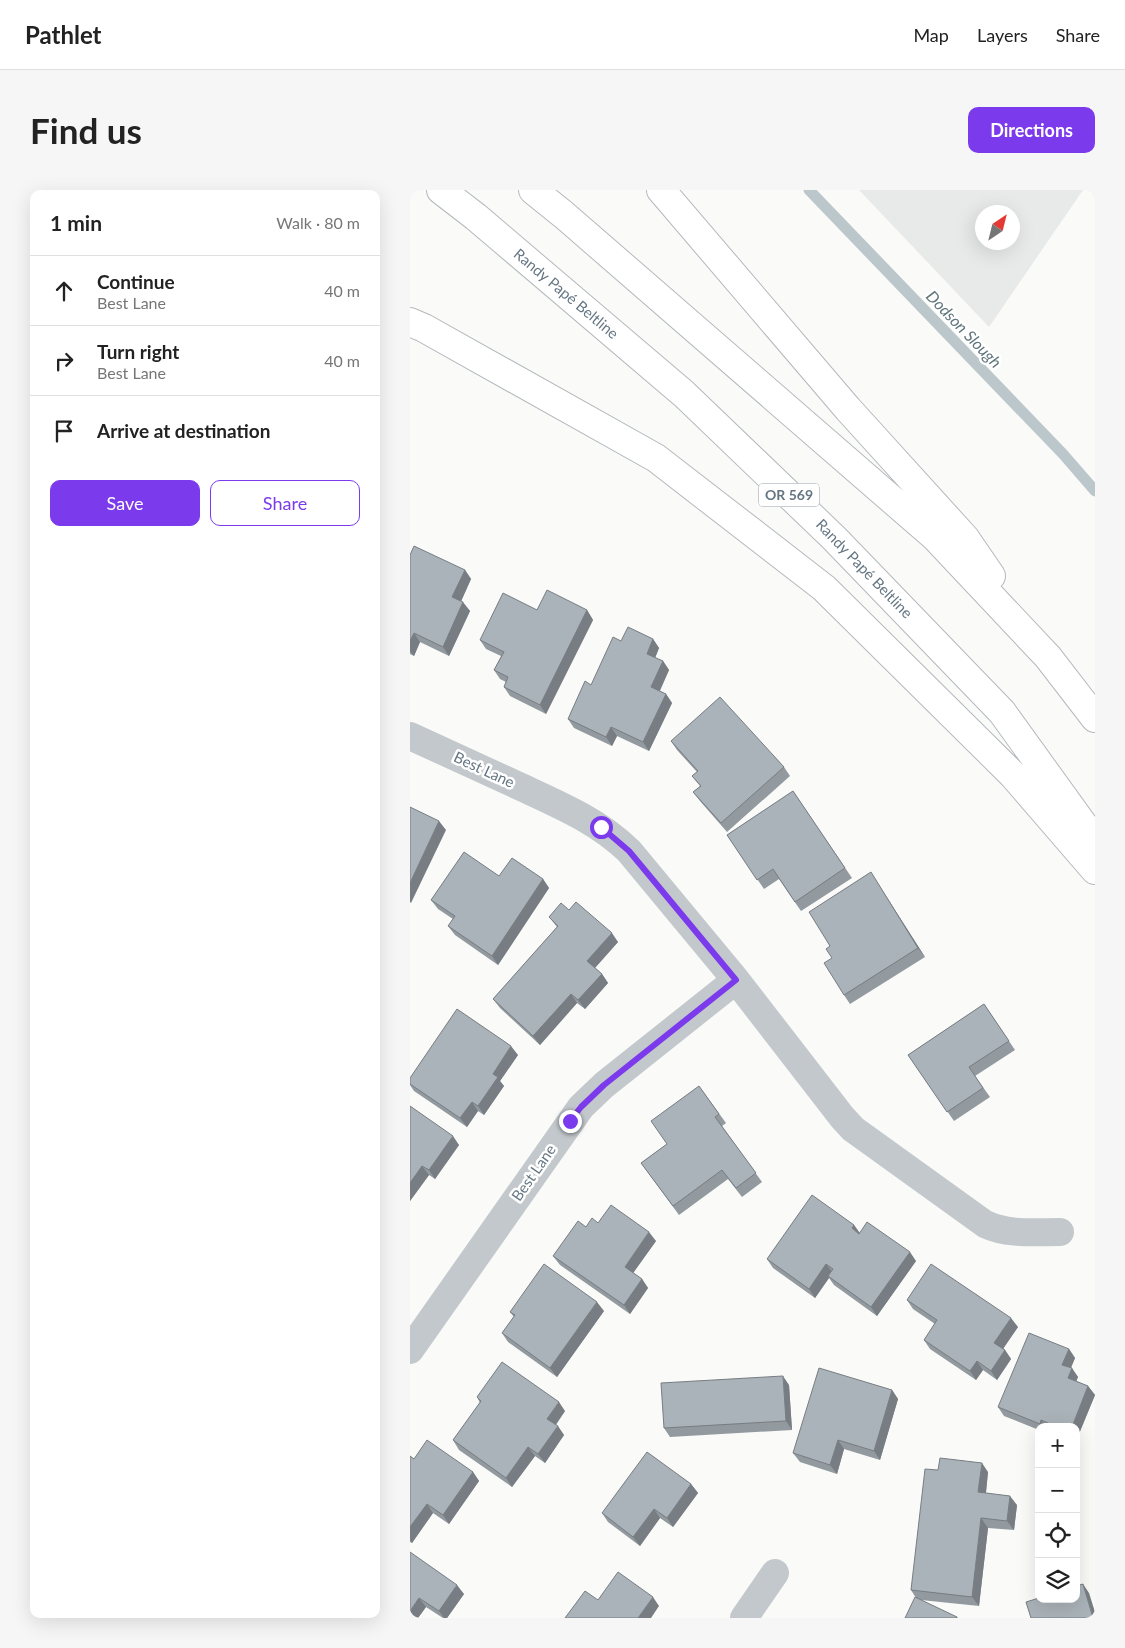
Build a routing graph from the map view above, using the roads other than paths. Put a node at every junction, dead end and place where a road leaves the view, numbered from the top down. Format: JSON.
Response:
{"nodes":[{"id":1,"x":441,"y":190,"type":"edge"},
{"id":2,"x":533,"y":190,"type":"edge"},
{"id":3,"x":661,"y":190,"type":"edge"},
{"id":4,"x":410,"y":322,"type":"edge"},
{"id":5,"x":1048,"y":657,"type":"junction"},
{"id":6,"x":1095,"y":718,"type":"edge"},
{"id":7,"x":410,"y":736,"type":"edge"},
{"id":8,"x":1095,"y":841,"type":"edge"},
{"id":9,"x":1095,"y":870,"type":"edge"},
{"id":10,"x":736,"y":980,"type":"junction"},
{"id":11,"x":1060,"y":1232,"type":"dead end"},
{"id":12,"x":410,"y":1350,"type":"edge"},
{"id":13,"x":775,"y":1573,"type":"dead end"},
{"id":14,"x":744,"y":1618,"type":"edge"}],
"edges":[{"from":1,"to":8,"type":"highway","name":"Randy Papé Beltline","number":"OR 569"},
{"from":2,"to":5,"type":"highway"},
{"from":3,"to":5,"type":"highway"},
{"from":4,"to":9,"type":"highway"},
{"from":5,"to":6,"type":"highway"},
{"from":7,"to":10,"type":"street","name":"Best Lane"},
{"from":10,"to":11,"type":"street"},
{"from":10,"to":12,"type":"street","name":"Best Lane"},
{"from":13,"to":14,"type":"street"}]}
